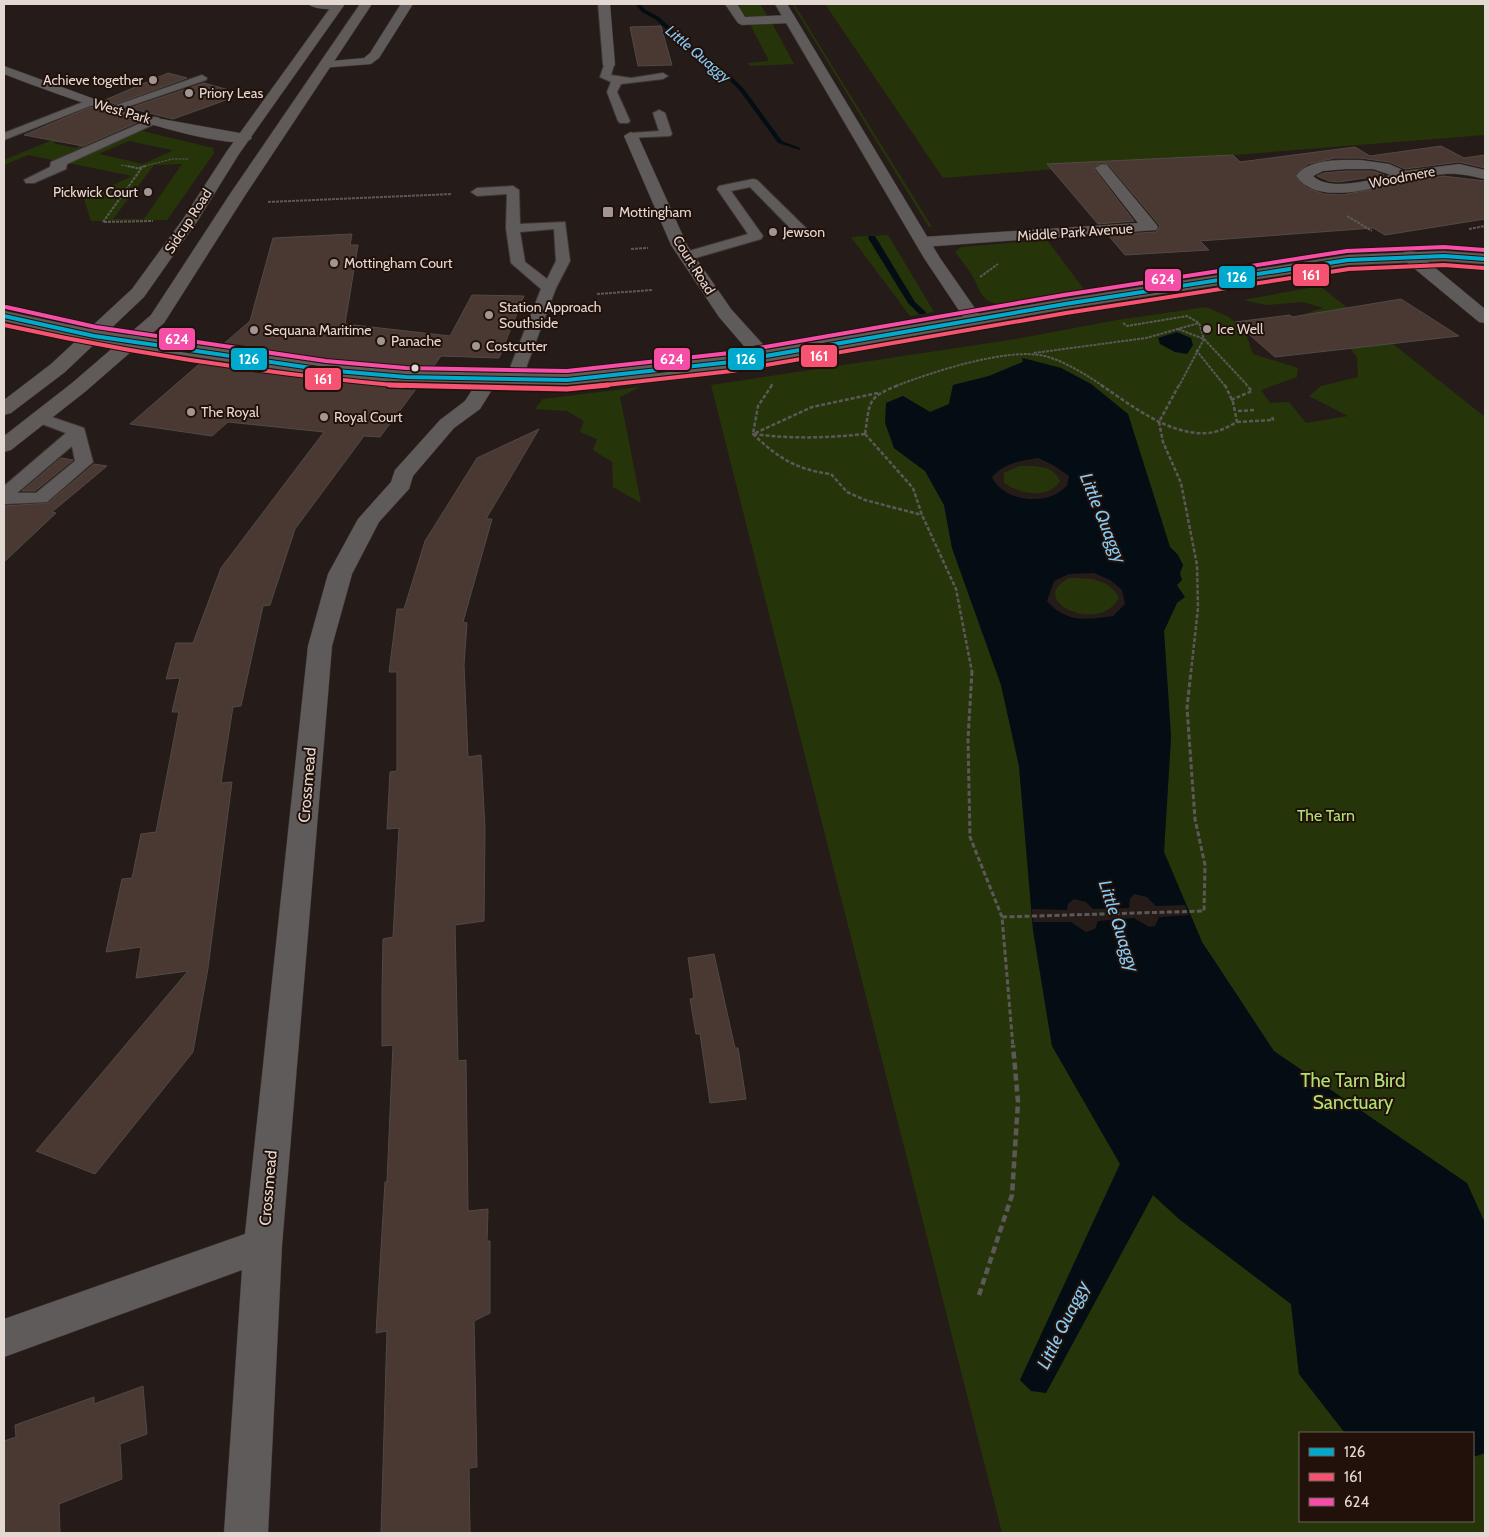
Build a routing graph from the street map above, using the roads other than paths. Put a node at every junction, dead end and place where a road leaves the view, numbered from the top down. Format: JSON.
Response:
{"nodes":[{"id":1,"x":314,"y":4,"type":"edge"},
{"id":2,"x":338,"y":4,"type":"edge"},
{"id":3,"x":366,"y":4,"type":"edge"},
{"id":4,"x":407,"y":4,"type":"edge"},
{"id":5,"x":604,"y":4,"type":"edge"},
{"id":6,"x":731,"y":4,"type":"edge"},
{"id":7,"x":781,"y":4,"type":"edge"},
{"id":8,"x":790,"y":19,"type":"junction"},
{"id":9,"x":325,"y":65,"type":"junction"},
{"id":10,"x":608,"y":65,"type":"joint"},
{"id":11,"x":4,"y":70,"type":"edge"},
{"id":12,"x":663,"y":76,"type":"dead end"},
{"id":13,"x":202,"y":78,"type":"dead end"},
{"id":14,"x":618,"y":81,"type":"junction"},
{"id":15,"x":91,"y":102,"type":"junction"},
{"id":16,"x":114,"y":108,"type":"junction"},
{"id":17,"x":658,"y":113,"type":"dead end"},
{"id":18,"x":155,"y":120,"type":"junction"},
{"id":19,"x":628,"y":128,"type":"junction"},
{"id":20,"x":4,"y":137,"type":"edge"},
{"id":21,"x":245,"y":138,"type":"junction"},
{"id":22,"x":1102,"y":168,"type":"dead end"},
{"id":23,"x":1485,"y":175,"type":"edge"},
{"id":24,"x":1402,"y":176,"type":"junction"},
{"id":25,"x":30,"y":180,"type":"dead end"},
{"id":26,"x":477,"y":192,"type":"road end"},
{"id":27,"x":513,"y":228,"type":"junction"},
{"id":28,"x":805,"y":235,"type":"dead end"},
{"id":29,"x":923,"y":242,"type":"junction"},
{"id":30,"x":687,"y":256,"type":"junction"},
{"id":31,"x":1410,"y":256,"type":"junction"},
{"id":32,"x":1485,"y":259,"type":"edge"},
{"id":33,"x":548,"y":288,"type":"junction"},
{"id":34,"x":4,"y":316,"type":"edge"},
{"id":35,"x":1485,"y":318,"type":"edge"},
{"id":36,"x":974,"y":320,"type":"junction"},
{"id":37,"x":94,"y":336,"type":"junction"},
{"id":38,"x":132,"y":342,"type":"junction"},
{"id":39,"x":763,"y":356,"type":"junction"},
{"id":40,"x":488,"y":380,"type":"junction"},
{"id":41,"x":516,"y":381,"type":"junction"},
{"id":42,"x":4,"y":409,"type":"edge"},
{"id":43,"x":40,"y":418,"type":"junction"},
{"id":44,"x":78,"y":432,"type":"junction"},
{"id":45,"x":4,"y":446,"type":"edge"},
{"id":46,"x":4,"y":495,"type":"edge"},
{"id":47,"x":4,"y":499,"type":"edge"},
{"id":48,"x":263,"y":1245,"type":"junction"},
{"id":49,"x":4,"y":1338,"type":"edge"},
{"id":50,"x":246,"y":1533,"type":"edge"}],
"edges":[{"from":1,"to":2,"type":"street"},
{"from":2,"to":21,"type":"highway","name":"Sidcup Road"},
{"from":3,"to":9,"type":"highway","name":"Sidcup Road"},
{"from":4,"to":9,"type":"street"},
{"from":5,"to":10,"type":"street"},
{"from":6,"to":8,"type":"street"},
{"from":7,"to":8,"type":"street"},
{"from":8,"to":29,"type":"street"},
{"from":9,"to":38,"type":"highway","name":"Sidcup Road"},
{"from":10,"to":14,"type":"lane"},
{"from":11,"to":15,"type":"street","name":"West Park"},
{"from":12,"to":14,"type":"lane"},
{"from":13,"to":16,"type":"lane"},
{"from":14,"to":19,"type":"lane"},
{"from":15,"to":16,"type":"street","name":"West Park"},
{"from":15,"to":20,"type":"lane"},
{"from":16,"to":18,"type":"street","name":"West Park"},
{"from":17,"to":19,"type":"lane"},
{"from":18,"to":21,"type":"street","name":"West Park"},
{"from":18,"to":25,"type":"lane"},
{"from":19,"to":30,"type":"street","name":"Court Road"},
{"from":21,"to":37,"type":"highway","name":"Sidcup Road"},
{"from":22,"to":29,"type":"street","name":"Middle Park Avenue"},
{"from":23,"to":24,"type":"street","name":"Woodmere"},
{"from":24,"to":24,"type":"street","name":"Woodmere"},
{"from":26,"to":27,"type":"lane"},
{"from":27,"to":33,"type":"lane"},
{"from":27,"to":33,"type":"lane"},
{"from":28,"to":30,"type":"lane"},
{"from":29,"to":36,"type":"street"},
{"from":30,"to":39,"type":"street","name":"Court Road"},
{"from":31,"to":32,"type":"main road"},
{"from":31,"to":35,"type":"street"},
{"from":31,"to":36,"type":"main road"},
{"from":33,"to":41,"type":"lane"},
{"from":34,"to":37,"type":"main road"},
{"from":36,"to":39,"type":"main road"},
{"from":37,"to":38,"type":"main road"},
{"from":37,"to":42,"type":"highway","name":"Sidcup Road"},
{"from":38,"to":40,"type":"main road"},
{"from":38,"to":43,"type":"highway","name":"Sidcup Road"},
{"from":39,"to":41,"type":"main road"},
{"from":40,"to":41,"type":"main road"},
{"from":40,"to":48,"type":"street","name":"Crossmead"},
{"from":43,"to":44,"type":"lane"},
{"from":43,"to":45,"type":"highway","name":"Sidcup Road"},
{"from":44,"to":46,"type":"lane"},
{"from":44,"to":47,"type":"lane"},
{"from":48,"to":49,"type":"street","name":"Crossmead"},
{"from":48,"to":50,"type":"street","name":"Crossmead"}]}
